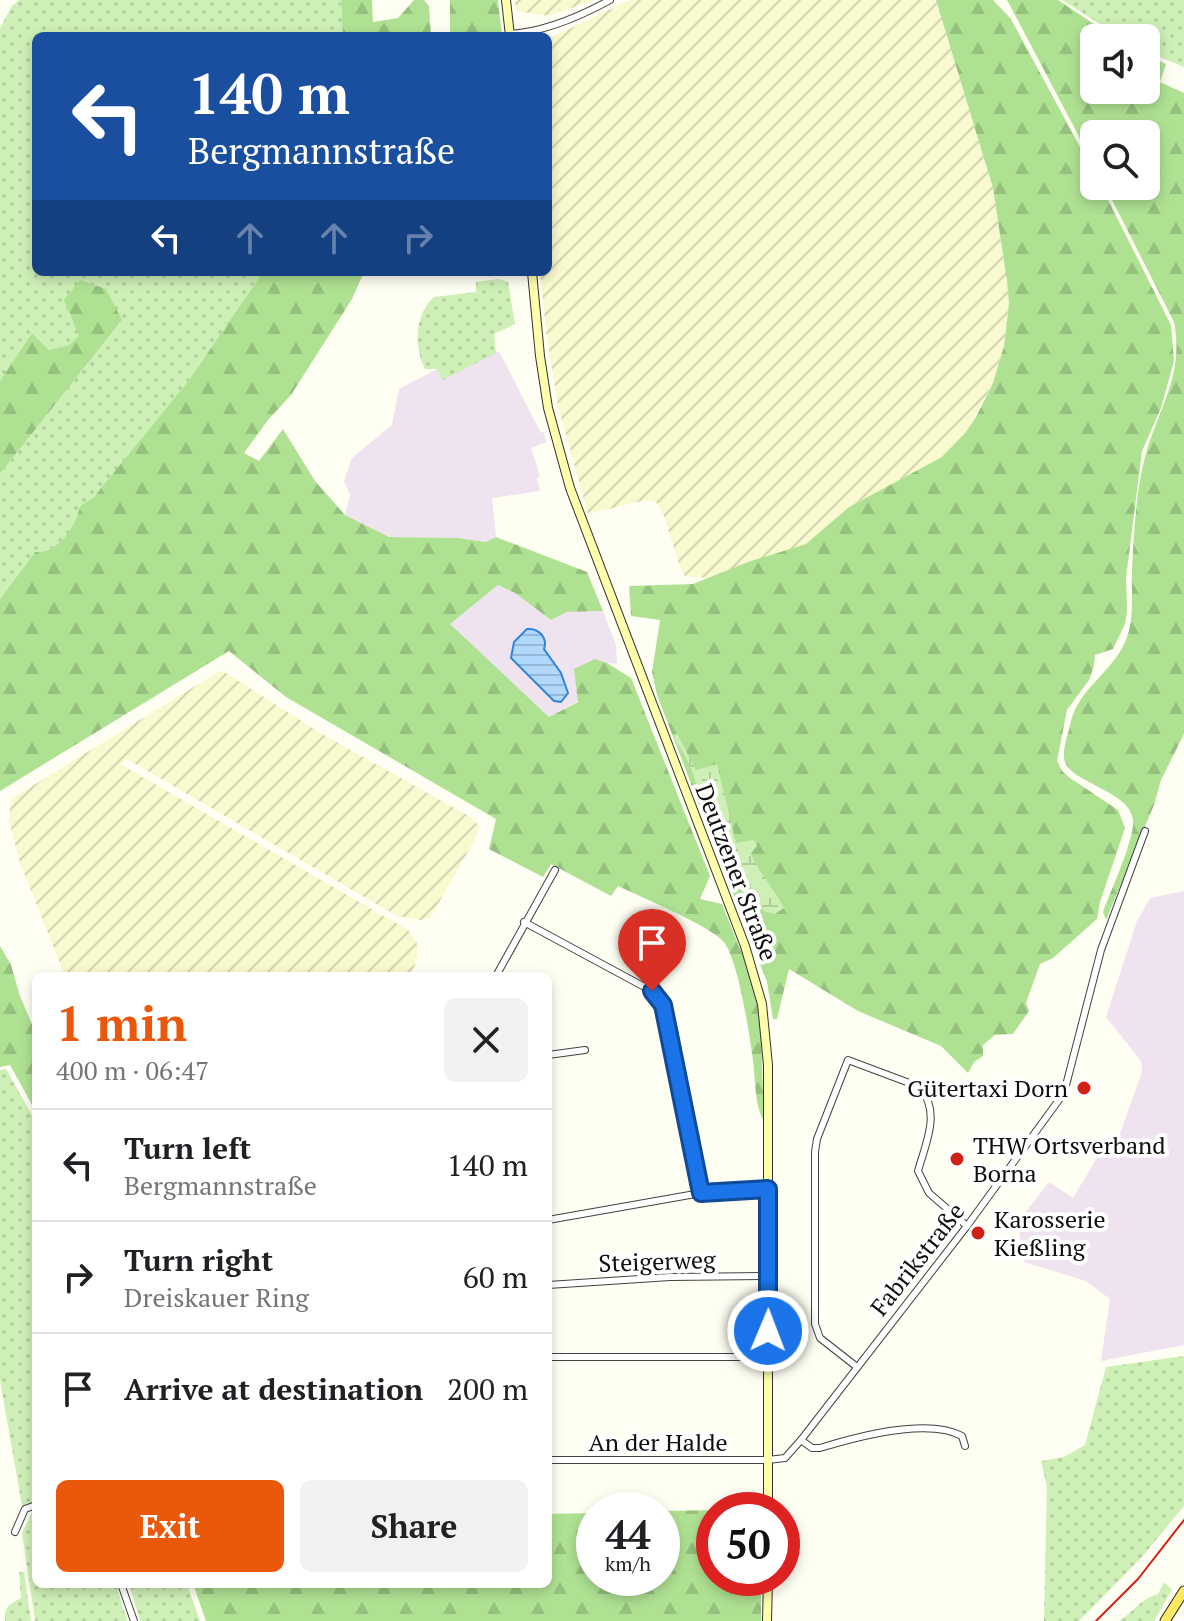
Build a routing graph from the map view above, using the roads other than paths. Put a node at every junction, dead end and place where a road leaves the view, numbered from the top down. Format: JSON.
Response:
{"nodes":[{"id":1,"x":506,"y":0,"type":"edge"},
{"id":2,"x":610,"y":0,"type":"edge"},
{"id":3,"x":510,"y":32,"type":"edge"},
{"id":4,"x":524,"y":32,"type":"edge"},
{"id":5,"x":532,"y":276,"type":"edge"},
{"id":6,"x":1145,"y":831,"type":"dead end"},
{"id":7,"x":555,"y":870,"type":"dead end"},
{"id":8,"x":524,"y":922,"type":"junction"},
{"id":9,"x":498,"y":972,"type":"edge"},
{"id":10,"x":585,"y":1050,"type":"dead end"},
{"id":11,"x":552,"y":1054,"type":"edge"},
{"id":12,"x":768,"y":1189,"type":"junction"},
{"id":13,"x":701,"y":1193,"type":"junction"},
{"id":14,"x":552,"y":1221,"type":"edge"},
{"id":15,"x":967,"y":1226,"type":"junction"},
{"id":16,"x":768,"y":1276,"type":"junction"},
{"id":17,"x":552,"y":1285,"type":"edge"},
{"id":18,"x":552,"y":1357,"type":"edge"},
{"id":19,"x":768,"y":1357,"type":"junction"},
{"id":20,"x":857,"y":1367,"type":"junction"},
{"id":21,"x":801,"y":1440,"type":"junction"},
{"id":22,"x":965,"y":1446,"type":"dead end"},
{"id":23,"x":552,"y":1460,"type":"edge"},
{"id":24,"x":768,"y":1460,"type":"junction"},
{"id":25,"x":768,"y":1492,"type":"edge"},
{"id":26,"x":32,"y":1506,"type":"edge"},
{"id":27,"x":15,"y":1532,"type":"dead end"},
{"id":28,"x":122,"y":1588,"type":"edge"},
{"id":29,"x":1184,"y":1591,"type":"edge"},
{"id":30,"x":768,"y":1596,"type":"edge"},
{"id":31,"x":134,"y":1621,"type":"edge"},
{"id":32,"x":767,"y":1621,"type":"edge"},
{"id":33,"x":1165,"y":1621,"type":"edge"}],
"edges":[{"from":1,"to":3,"type":"main road"},
{"from":2,"to":4,"type":"street"},
{"from":5,"to":12,"type":"main road","name":"Deutzener Straße"},
{"from":6,"to":15,"type":"street","name":"Fabrikstraße"},
{"from":7,"to":8,"type":"street"},
{"from":8,"to":9,"type":"street"},
{"from":8,"to":13,"type":"street"},
{"from":10,"to":11,"type":"street"},
{"from":12,"to":13,"type":"street"},
{"from":12,"to":16,"type":"main road","name":"Deutzener Straße"},
{"from":13,"to":14,"type":"street"},
{"from":15,"to":20,"type":"street","name":"Fabrikstraße"},
{"from":15,"to":20,"type":"street"},
{"from":16,"to":17,"type":"street","name":"Steigerweg"},
{"from":16,"to":19,"type":"main road","name":"Deutzener Straße"},
{"from":18,"to":19,"type":"street"},
{"from":19,"to":24,"type":"main road","name":"Deutzener Straße"},
{"from":20,"to":21,"type":"street","name":"Fabrikstraße"},
{"from":21,"to":22,"type":"street"},
{"from":21,"to":24,"type":"street","name":"Fabrikstraße"},
{"from":23,"to":24,"type":"street","name":"An der Halde"},
{"from":24,"to":25,"type":"main road","name":"Deutzener Straße"},
{"from":26,"to":27,"type":"street"},
{"from":28,"to":31,"type":"street"},
{"from":29,"to":33,"type":"main road"},
{"from":30,"to":32,"type":"main road"}]}
